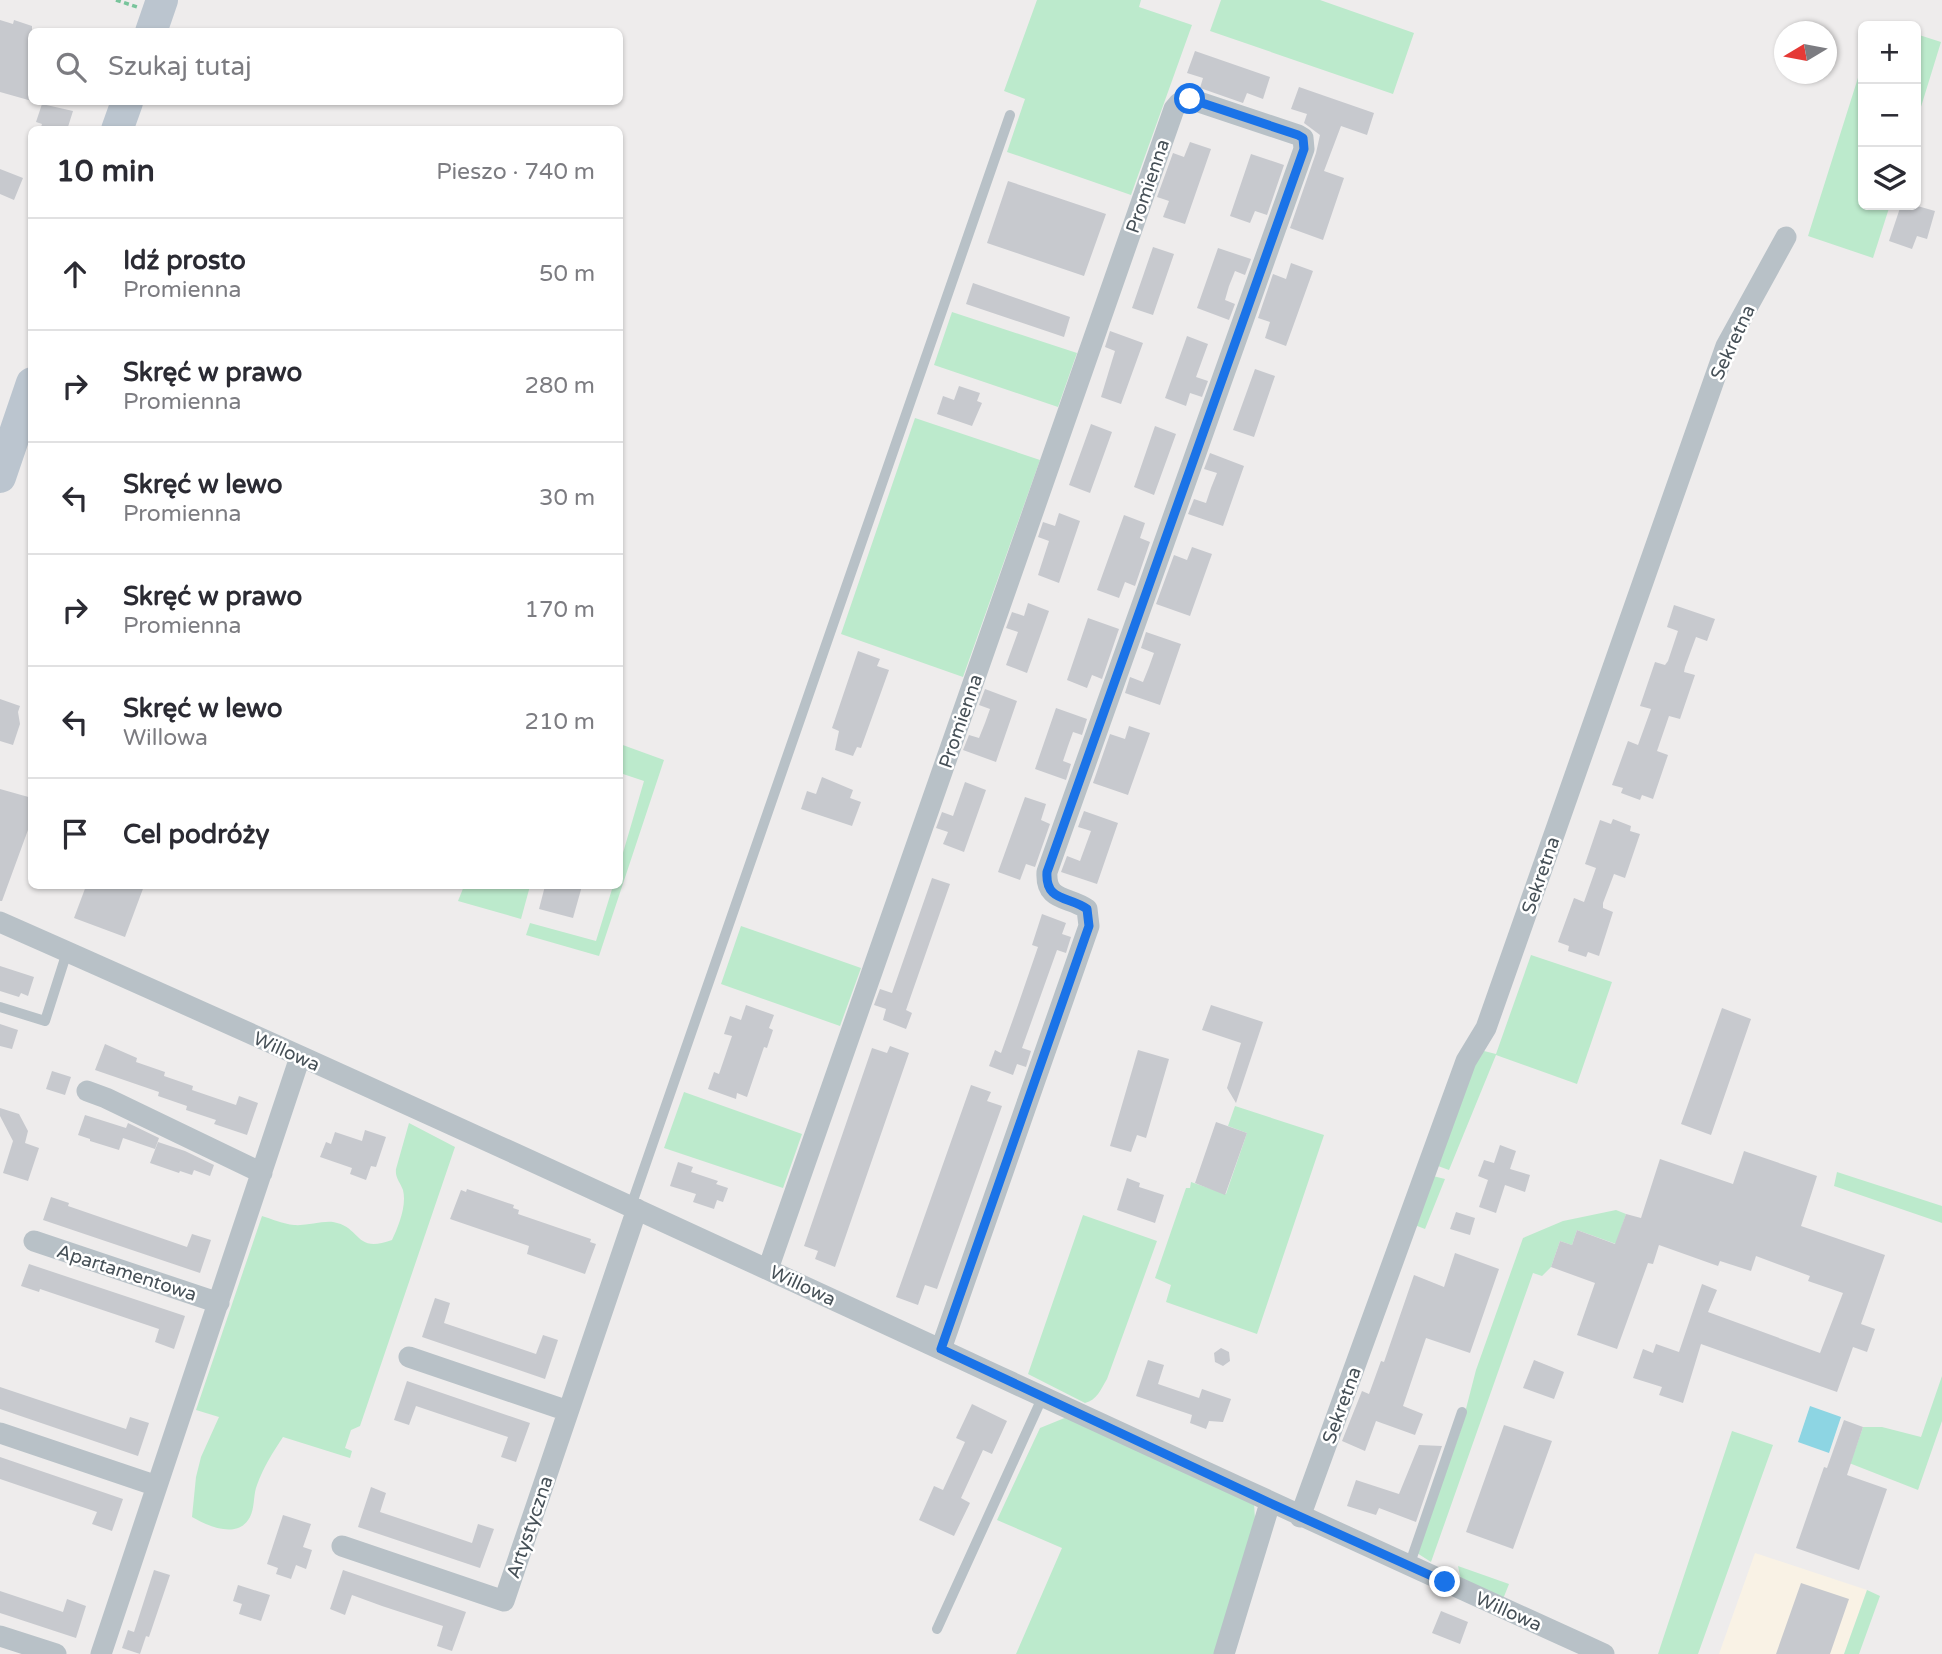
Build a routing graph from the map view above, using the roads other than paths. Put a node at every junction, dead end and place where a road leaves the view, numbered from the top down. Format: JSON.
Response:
{"nodes":[{"id":1,"x":126,"y":105,"type":"edge"},
{"id":2,"x":1010,"y":115,"type":"dead end"},
{"id":3,"x":118,"y":126,"type":"edge"},
{"id":4,"x":1786,"y":237,"type":"dead end"},
{"id":5,"x":28,"y":394,"type":"edge"},
{"id":6,"x":2,"y":465,"type":"edge"},
{"id":7,"x":0,"y":922,"type":"edge"},
{"id":8,"x":67,"y":952,"type":"junction"},
{"id":9,"x":0,"y":1007,"type":"edge"},
{"id":10,"x":300,"y":1057,"type":"junction"},
{"id":11,"x":87,"y":1091,"type":"dead end"},
{"id":12,"x":262,"y":1172,"type":"junction"},
{"id":13,"x":634,"y":1207,"type":"junction"},
{"id":14,"x":34,"y":1241,"type":"dead end"},
{"id":15,"x":768,"y":1269,"type":"junction"},
{"id":16,"x":219,"y":1303,"type":"junction"},
{"id":17,"x":941,"y":1349,"type":"junction"},
{"id":18,"x":409,"y":1357,"type":"dead end"},
{"id":19,"x":1043,"y":1396,"type":"junction"},
{"id":20,"x":568,"y":1411,"type":"junction"},
{"id":21,"x":1462,"y":1412,"type":"dead end"},
{"id":22,"x":0,"y":1433,"type":"edge"},
{"id":23,"x":157,"y":1486,"type":"junction"},
{"id":24,"x":1270,"y":1503,"type":"junction"},
{"id":25,"x":1300,"y":1517,"type":"junction"},
{"id":26,"x":342,"y":1546,"type":"dead end"},
{"id":27,"x":1409,"y":1566,"type":"junction"},
{"id":28,"x":937,"y":1629,"type":"dead end"},
{"id":29,"x":0,"y":1636,"type":"edge"},
{"id":30,"x":56,"y":1654,"type":"edge"},
{"id":31,"x":101,"y":1654,"type":"edge"},
{"id":32,"x":1224,"y":1654,"type":"edge"},
{"id":33,"x":1604,"y":1654,"type":"edge"}],
"edges":[{"from":1,"to":3,"type":"street"},
{"from":2,"to":13,"type":"lane"},
{"from":4,"to":25,"type":"street","name":"Sekretna"},
{"from":5,"to":6,"type":"street"},
{"from":7,"to":8,"type":"street","name":"Willowa"},
{"from":8,"to":9,"type":"lane"},
{"from":8,"to":10,"type":"street","name":"Willowa"},
{"from":10,"to":12,"type":"street","name":"Apartamentowa"},
{"from":10,"to":13,"type":"street","name":"Willowa"},
{"from":11,"to":12,"type":"street"},
{"from":12,"to":16,"type":"street","name":"Apartamentowa"},
{"from":13,"to":15,"type":"street","name":"Willowa"},
{"from":13,"to":20,"type":"street","name":"Artystyczna"},
{"from":14,"to":16,"type":"street","name":"Apartamentowa"},
{"from":15,"to":17,"type":"street","name":"Willowa"},
{"from":15,"to":17,"type":"street","name":"Promienna"},
{"from":16,"to":23,"type":"street","name":"Apartamentowa"},
{"from":17,"to":19,"type":"street","name":"Willowa"},
{"from":18,"to":20,"type":"street"},
{"from":19,"to":24,"type":"street","name":"Willowa"},
{"from":19,"to":28,"type":"lane"},
{"from":20,"to":26,"type":"street","name":"Artystyczna"},
{"from":21,"to":27,"type":"lane"},
{"from":22,"to":23,"type":"street"},
{"from":23,"to":31,"type":"street","name":"Apartamentowa"},
{"from":24,"to":25,"type":"street","name":"Willowa"},
{"from":24,"to":32,"type":"street"},
{"from":25,"to":27,"type":"street","name":"Willowa"},
{"from":27,"to":33,"type":"street","name":"Willowa"},
{"from":29,"to":30,"type":"street"}]}
